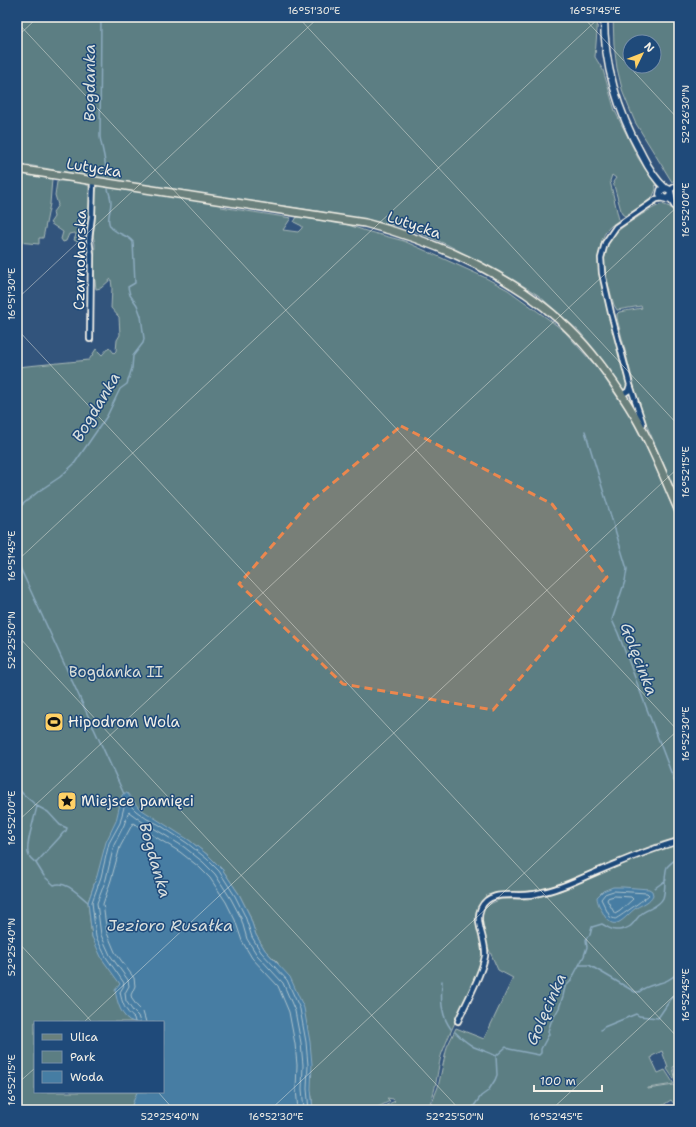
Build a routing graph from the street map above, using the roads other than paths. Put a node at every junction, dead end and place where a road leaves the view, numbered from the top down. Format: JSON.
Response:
{"nodes":[{"id":1,"x":604,"y":17,"type":"edge"},
{"id":2,"x":17,"y":169,"type":"edge"},
{"id":3,"x":93,"y":181,"type":"junction"},
{"id":4,"x":679,"y":184,"type":"edge"},
{"id":5,"x":665,"y":194,"type":"junction"},
{"id":6,"x":679,"y":212,"type":"edge"},
{"id":7,"x":90,"y":339,"type":"dead end"},
{"id":8,"x":630,"y":385,"type":"junction"},
{"id":9,"x":622,"y":395,"type":"junction"},
{"id":10,"x":650,"y":445,"type":"junction"},
{"id":11,"x":679,"y":511,"type":"edge"},
{"id":12,"x":679,"y":841,"type":"edge"},
{"id":13,"x":458,"y":1020,"type":"dead end"}],
"edges":[{"from":1,"to":5,"type":"street"},
{"from":2,"to":3,"type":"main road","name":"Lutycka"},
{"from":3,"to":7,"type":"street","name":"Czarnohorska"},
{"from":3,"to":9,"type":"main road","name":"Lutycka"},
{"from":4,"to":5,"type":"street"},
{"from":5,"to":6,"type":"street"},
{"from":5,"to":8,"type":"street"},
{"from":8,"to":9,"type":"street"},
{"from":8,"to":10,"type":"street"},
{"from":9,"to":10,"type":"main road","name":"Lutycka"},
{"from":10,"to":11,"type":"main road","name":"Lutycka"},
{"from":12,"to":13,"type":"street"}]}
